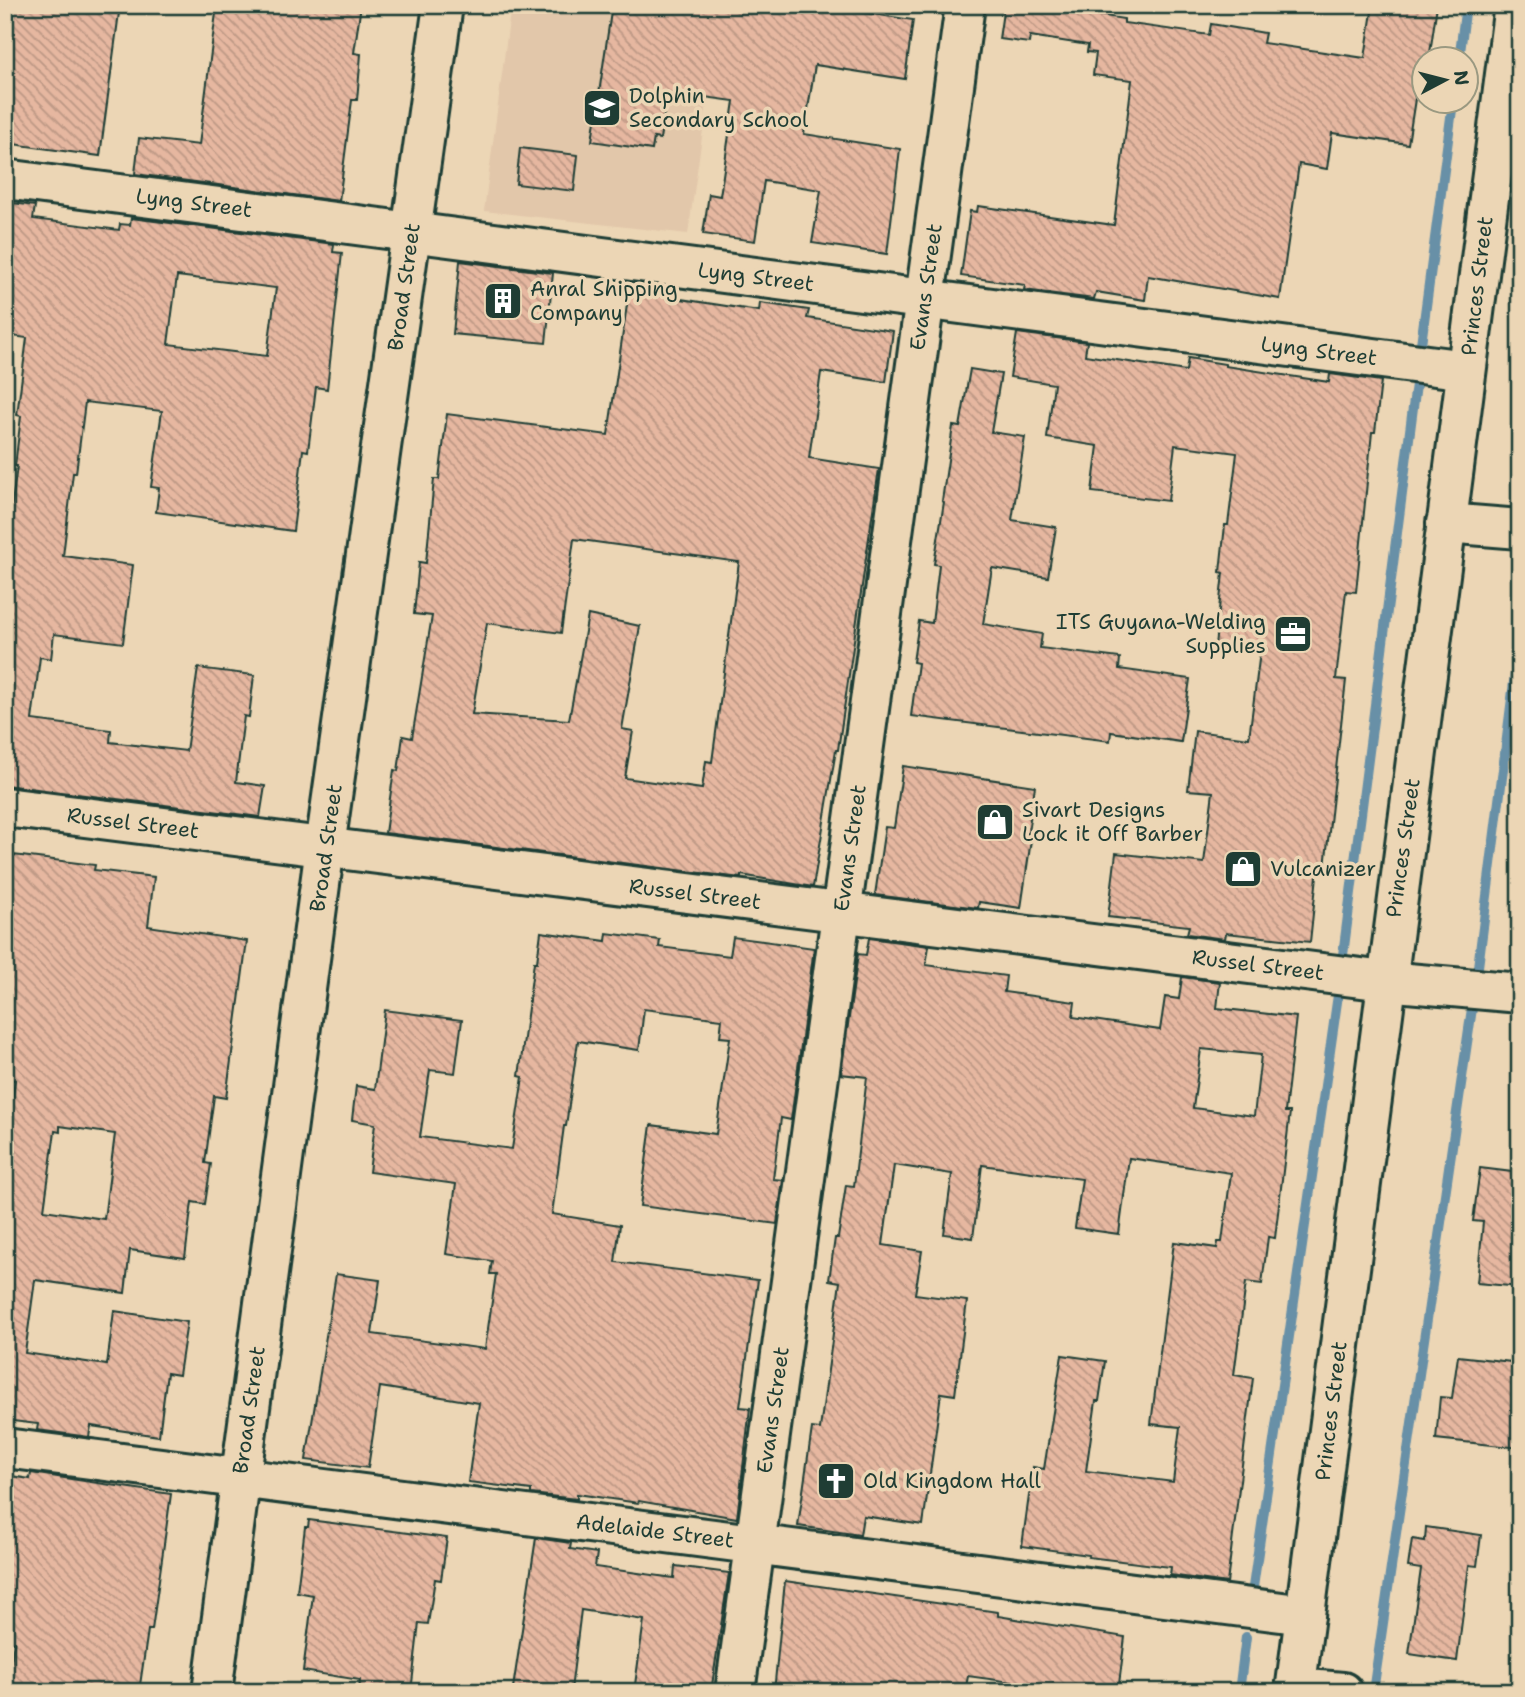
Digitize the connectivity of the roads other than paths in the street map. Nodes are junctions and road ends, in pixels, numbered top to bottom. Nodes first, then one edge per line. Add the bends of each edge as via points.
1 (443, 5) edge
2 (965, 5) edge
3 (1514, 5) edge
4 (5, 178) edge
5 (411, 232) junction
6 (924, 299) junction
7 (1466, 370) junction
8 (1446, 523) junction
9 (1520, 529) edge
10 (5, 807) edge
11 (325, 847) junction
12 (841, 913) junction
13 (1385, 981) junction
14 (1520, 993) edge
15 (5, 1448) edge
16 (240, 1478) junction
17 (755, 1544) junction
18 (1305, 1615) junction
19 (1295, 1690) edge
20 (212, 1692) edge
21 (735, 1692) edge
22 (1343, 1692) edge

1 - 5 street, Broad Street
2 - 6 street, Evans Street
3 - 7 street, Princes Street
4 - 5 street, Lyng Street
5 - 6 street, Lyng Street
5 - 11 street, Broad Street
6 - 7 street, Lyng Street
6 - 12 street, Evans Street
7 - 8 street, Princes Street
8 - 9 street
8 - 13 street, Princes Street
10 - 11 street, Russel Street
11 - 12 street, Russel Street
11 - 16 street, Broad Street
12 - 13 street, Russel Street
12 - 17 street, Evans Street
13 - 14 street, Russel Street
13 - 18 street, Princes Street
15 - 16 street, Adelaide Street
16 - 17 street, Adelaide Street
16 - 20 street, Broad Street
17 - 18 street, Adelaide Street
17 - 21 street, Evans Street
18 - 19 street, Princes Street
19 - 22 street

